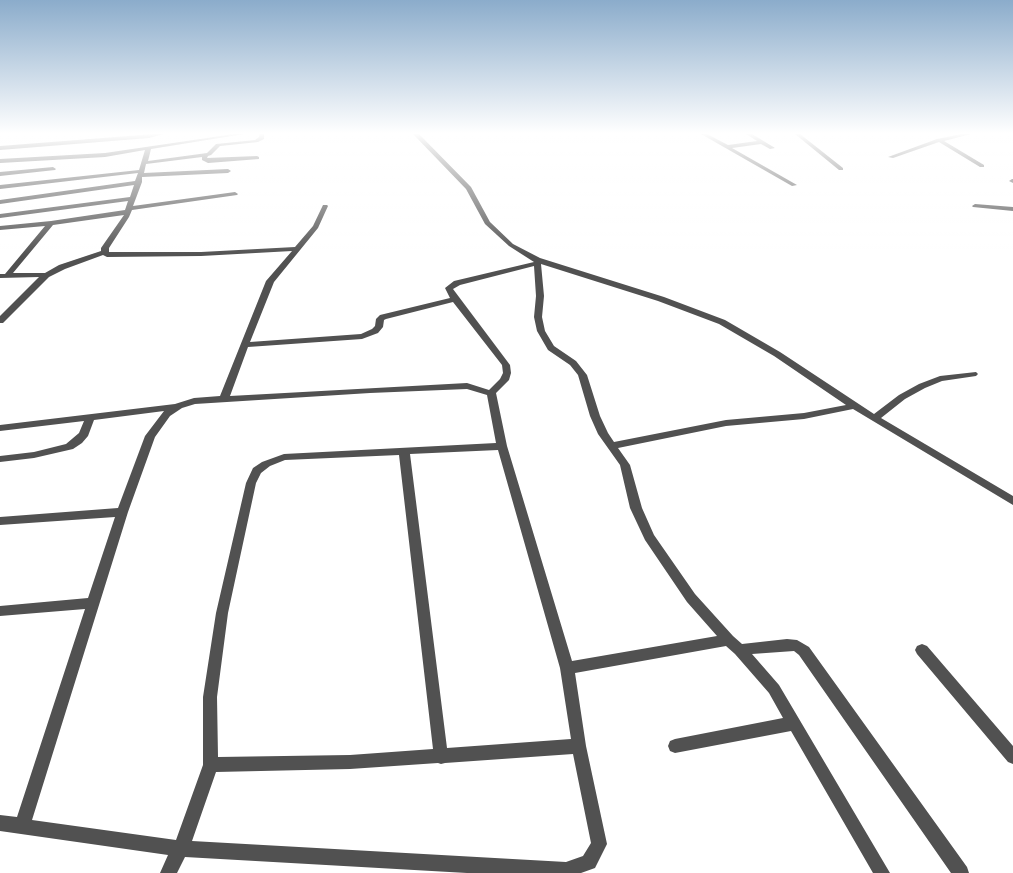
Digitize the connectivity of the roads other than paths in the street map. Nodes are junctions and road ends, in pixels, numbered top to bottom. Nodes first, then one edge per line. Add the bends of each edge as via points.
1 (162, 175) edge
2 (456, 175) edge
3 (776, 175) edge
4 (140, 176) junction
5 (794, 185) dead end
6 (0, 187) edge
7 (235, 194) dead end
8 (133, 198) junction
9 (0, 202) edge
10 (325, 206) dead end
11 (974, 206) dead end
12 (1013, 209) edge
13 (129, 210) junction
14 (0, 216) edge
15 (52, 224) junction
16 (0, 228) edge
17 (295, 249) junction
18 (105, 252) junction
19 (537, 262) junction
20 (46, 275) junction
21 (4, 276) edge
22 (455, 299) junction
23 (0, 321) edge
24 (244, 345) junction
25 (974, 374) dead end
26 (491, 393) junction
27 (224, 399) junction
28 (179, 406) junction
29 (854, 406) junction
30 (91, 416) junction
31 (874, 418) junction
32 (0, 428) edge
33 (502, 446) junction
34 (611, 446) junction
35 (404, 451) junction
36 (0, 459) edge
37 (1013, 501) edge
38 (122, 512) junction
39 (0, 521) edge
40 (93, 603) junction
41 (0, 611) edge
42 (728, 640) junction
43 (740, 650) junction
44 (922, 650) dead end
45 (567, 668) junction
46 (795, 723) junction
47 (579, 746) junction
48 (675, 746) dead end
49 (441, 757) junction
50 (1013, 757) edge
51 (211, 765) junction
52 (0, 823) edge
53 (22, 827) junction
54 (180, 849) junction
55 (483, 869) edge
56 (168, 873) edge
57 (882, 873) edge
58 (961, 873) edge

1 - 4 street
2 - 19 street via 469,188 487,223 511,245
3 - 5 street
4 - 6 street
4 - 8 street
4 - 9 street
7 - 13 street
8 - 13 street
8 - 14 street
10 - 17 street via 316,226
11 - 12 street
13 - 15 street
13 - 18 street
15 - 16 street
15 - 21 street
17 - 18 street via 112,256
17 - 24 street via 270,281
18 - 20 street
19 - 22 street via 452,285 450,292
19 - 29 street via 660,299 710,317 778,354
19 - 34 street via 540,296 538,317 541,331 551,348 578,368 595,416
20 - 21 street
20 - 23 street
22 - 24 street via 383,316 375,331 362,336
22 - 26 street via 506,365 507,373 504,380
24 - 27 street
25 - 31 street via 940,379 922,386
26 - 27 street via 467,386
26 - 33 street
27 - 28 street via 194,401
28 - 30 street
28 - 38 street via 167,414 150,436
29 - 31 street
29 - 34 street via 804,416 726,423
30 - 32 street
30 - 36 street via 84,434 69,447
31 - 37 street
33 - 35 street
33 - 45 street
34 - 42 street via 627,470 636,508 649,537 691,598
35 - 49 street
35 - 51 street via 284,457 266,464 257,471 251,483 222,613 210,697
38 - 39 street
38 - 40 street
40 - 41 street
40 - 53 street
42 - 43 street
42 - 45 street
43 - 46 street via 774,689
43 - 58 street via 787,645 797,646 804,651
44 - 50 street
45 - 47 street
46 - 48 street
46 - 57 street
47 - 49 street
47 - 55 street via 599,844 589,862 566,870
49 - 51 street
51 - 54 street
52 - 53 street
53 - 54 street
54 - 55 street
54 - 56 street

